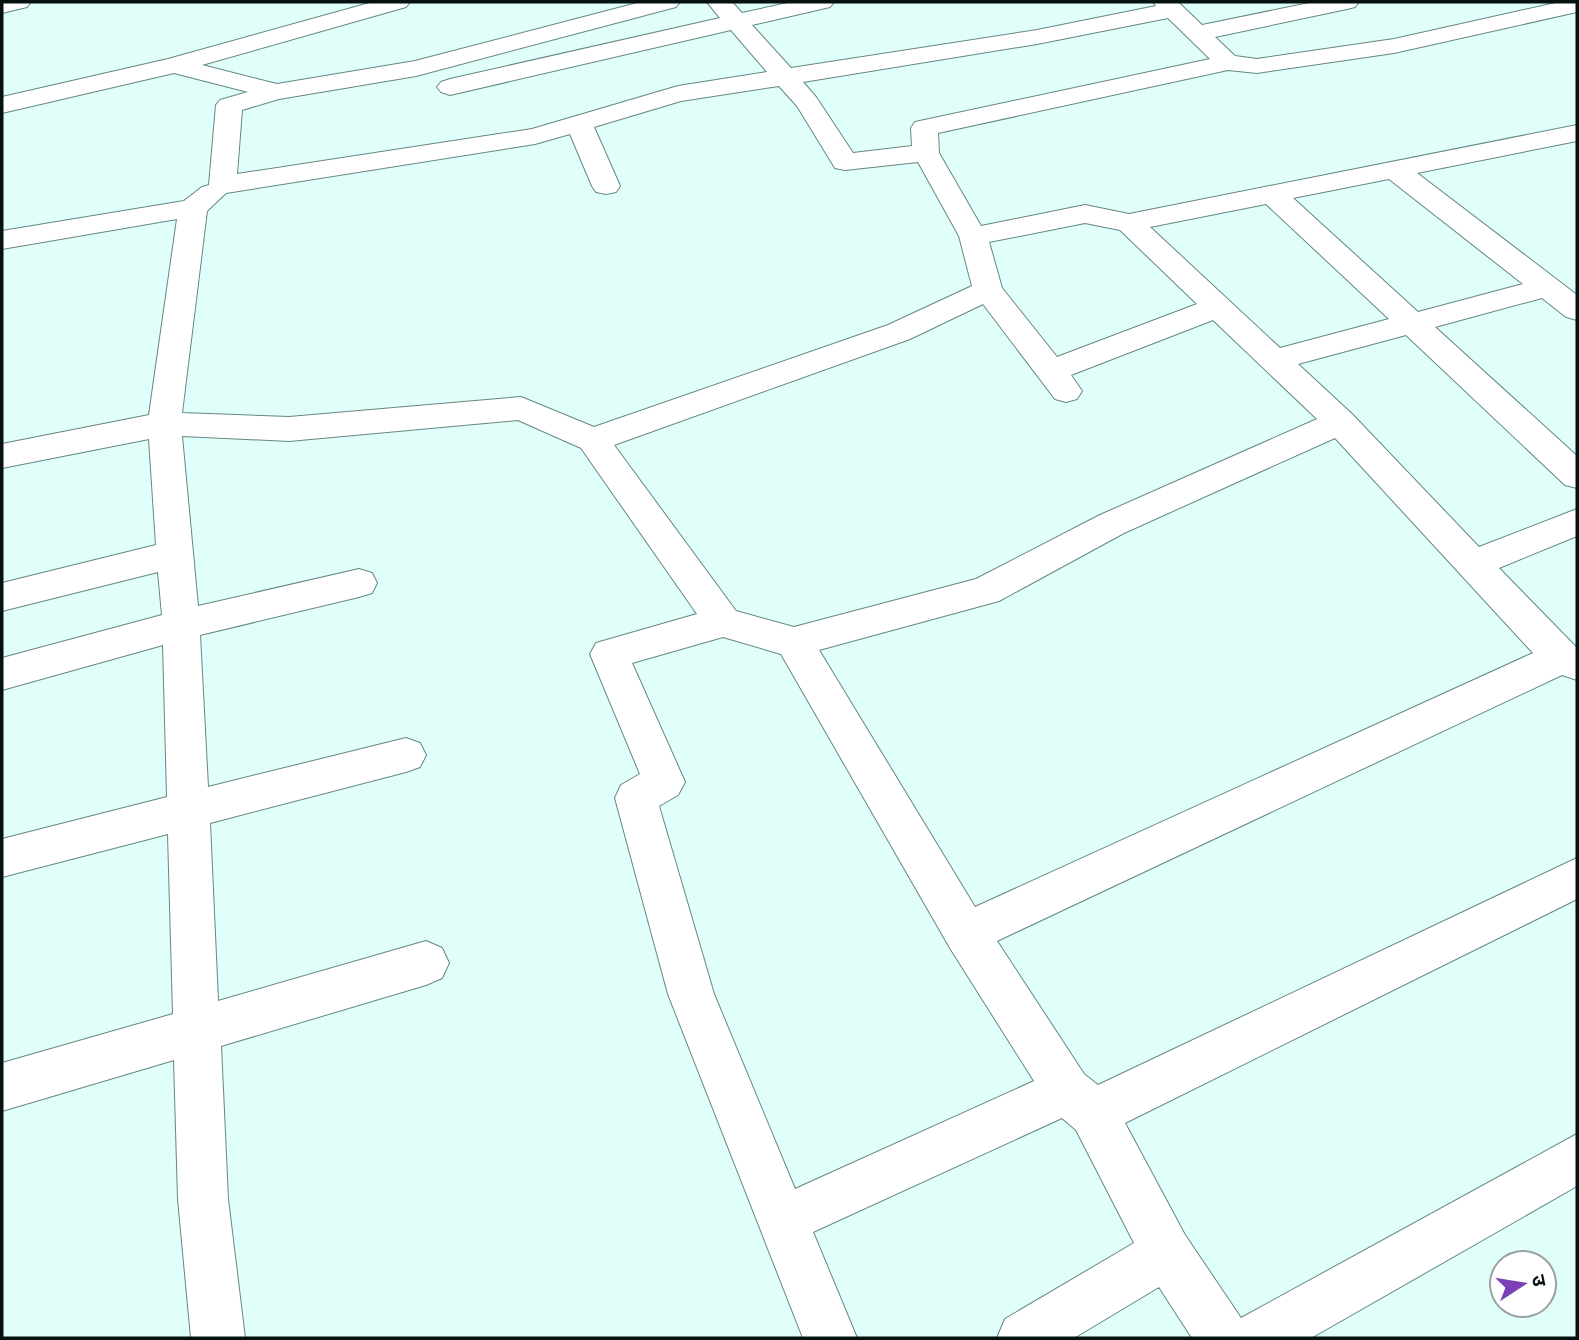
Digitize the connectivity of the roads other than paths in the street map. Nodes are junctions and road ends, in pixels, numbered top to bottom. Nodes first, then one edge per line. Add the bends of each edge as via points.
1 (19, 2) edge
2 (398, 2) edge
3 (667, 2) edge
4 (719, 2) edge
5 (822, 2) edge
6 (1347, 2) edge
7 (1577, 5) edge
8 (2, 6) edge
9 (1169, 6) edge
10 (737, 23) junction
11 (1197, 33) junction
12 (441, 61) junction
13 (1228, 63) junction
14 (174, 65) junction
15 (784, 75) junction
16 (277, 92) junction
17 (2, 105) edge
18 (458, 117) junction
19 (579, 123) junction
20 (1577, 133) edge
21 (926, 153) junction
22 (1396, 171) junction
23 (606, 186) dead end
24 (1273, 195) junction
25 (208, 197) junction
26 (1129, 223) junction
27 (973, 236) junction
28 (2, 240) edge
29 (988, 290) junction
30 (1565, 297) edge
31 (1217, 307) junction
32 (1413, 323) junction
33 (1275, 360) junction
34 (1340, 422) junction
35 (164, 424) junction
36 (593, 440) junction
37 (2, 456) edge
38 (1577, 476) edge
39 (1577, 522) edge
40 (175, 554) junction
41 (1472, 564) junction
42 (359, 583) dead end
43 (2, 597) edge
44 (723, 622) junction
45 (181, 625) junction
46 (794, 642) junction
47 (1569, 661) edge
48 (2, 674) edge
49 (406, 755) dead end
50 (188, 812) junction
51 (2, 858) edge
52 (1577, 878) edge
53 (966, 933) junction
54 (426, 963) dead end
55 (197, 1031) junction
56 (2, 1087) edge
57 (1080, 1102) junction
58 (1577, 1159) edge
59 (783, 1220) junction
60 (1167, 1253) junction
61 (218, 1338) edge
62 (830, 1338) edge
63 (1024, 1338) edge
64 (1223, 1338) edge
65 (1259, 1338) edge

1 - 8 street
2 - 14 street
3 - 12 street
4 - 10 street
5 - 10 street
6 - 11 street
7 - 13 street via 1394,46 1257,66
9 - 11 street
9 - 15 street via 1037,37
10 - 15 street
10 - 18 street
11 - 13 street
12 - 16 street
12 - 18 street
13 - 21 street via 924,128
14 - 16 street
14 - 17 street
15 - 19 street via 678,94
15 - 21 street via 845,162
16 - 25 street via 229,105
18 - 19 street via 535,136
18 - 25 street
19 - 23 street
20 - 22 street
21 - 27 street
22 - 24 street
22 - 30 street
24 - 26 street
24 - 32 street
25 - 28 street
25 - 35 street
26 - 27 street via 1085,214
26 - 31 street
27 - 29 street
29 - 31 street via 1058,382
29 - 36 street via 899,332
30 - 32 street
31 - 33 street
32 - 33 street
32 - 38 street
33 - 34 street
34 - 41 street
34 - 46 street via 1112,524 986,591
35 - 36 street via 289,429 521,408
35 - 37 street
35 - 40 street
36 - 44 street
39 - 41 street
40 - 43 street
40 - 45 street
41 - 47 street
42 - 45 street
44 - 46 street
44 - 59 street via 609,654 664,782 636,798 691,995
45 - 48 street
45 - 50 street
46 - 53 street
47 - 53 street
49 - 50 street
50 - 51 street
50 - 55 street
52 - 57 street
53 - 57 street
54 - 55 street
55 - 56 street
55 - 61 street via 203,1199
57 - 59 street
57 - 60 street
58 - 65 street
59 - 62 street
60 - 63 street
60 - 64 street

